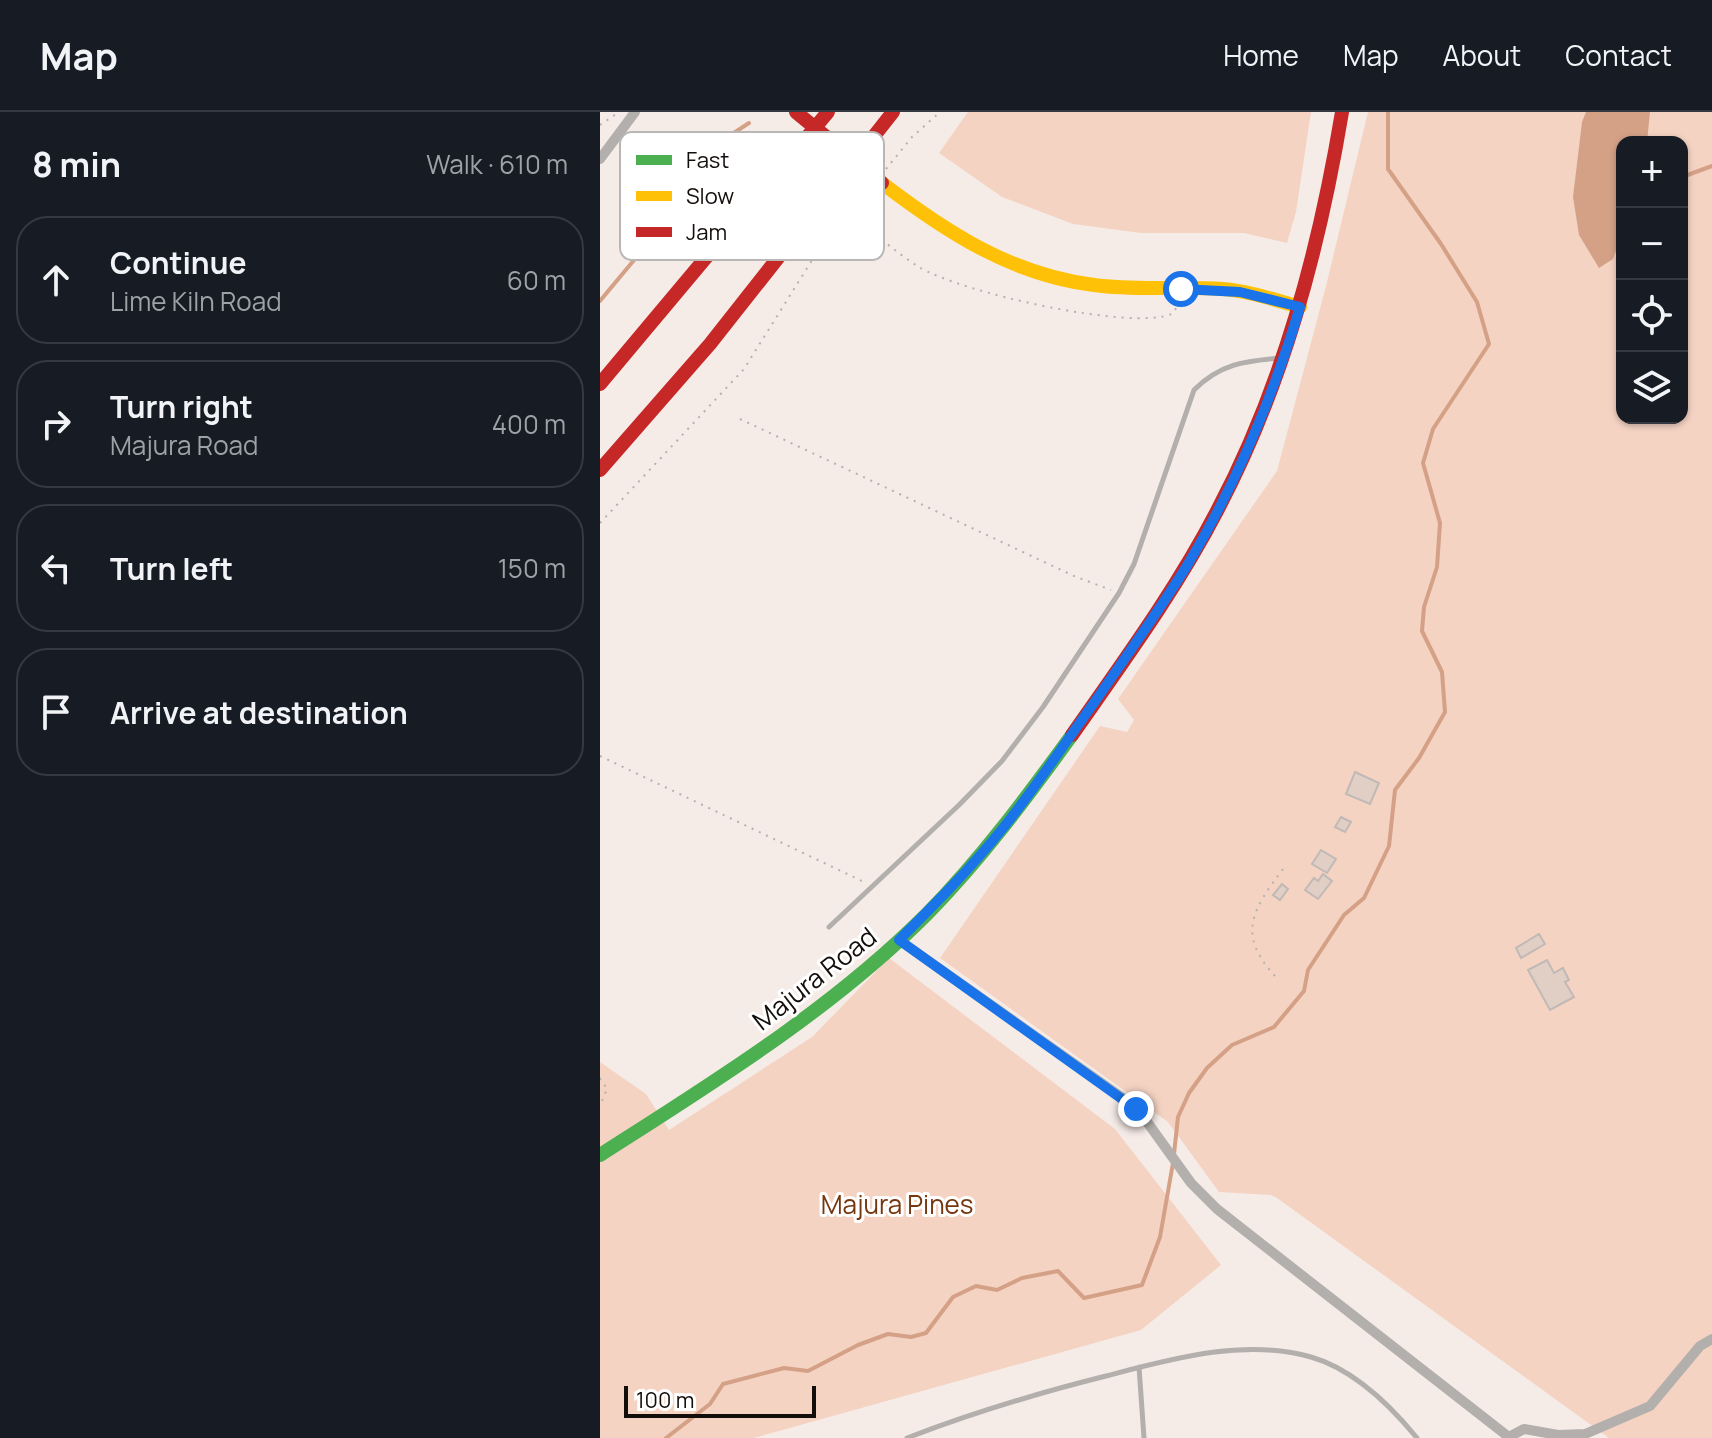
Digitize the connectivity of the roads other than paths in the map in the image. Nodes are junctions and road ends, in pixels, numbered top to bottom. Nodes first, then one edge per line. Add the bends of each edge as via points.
1 (635, 112) edge
2 (796, 112) edge
3 (828, 112) edge
4 (893, 112) edge
5 (1342, 112) edge
6 (620, 132) edge
7 (620, 132) edge
8 (811, 132) edge
9 (821, 132) edge
10 (877, 132) edge
11 (600, 159) edge
12 (884, 181) edge
13 (704, 260) edge
14 (776, 260) edge
15 (1300, 307) junction
16 (1284, 358) junction
17 (600, 384) edge
18 (600, 470) edge
19 (829, 927) dead end
20 (899, 940) junction
21 (600, 1155) edge
22 (1712, 1339) edge
23 (1139, 1367) junction
24 (1510, 1437) edge
25 (907, 1438) edge
26 (1144, 1438) edge
27 (1417, 1438) edge

1 - 7 street
2 - 9 main road, bridge
3 - 8 main road
4 - 10 main road
5 - 15 main road, Majura Road
6 - 11 street
12 - 15 main road, bridge via 951,234 1021,269 1089,285 1240,292
13 - 17 main road
14 - 18 main road
15 - 16 main road, Majura Road
16 - 19 lane via 1242,362 1210,374 1194,390 1134,564 1043,707 1002,761
16 - 20 main road, Majura Road via 1234,479 1163,603 1027,797 946,894
20 - 21 main road, Majura Road via 795,1027
20 - 24 street via 1130,1103 1217,1209
22 - 24 street via 1700,1346 1650,1406 1585,1434 1524,1429
23 - 25 lane via 1042,1392
23 - 26 lane
23 - 27 lane via 1238,1350 1313,1358 1369,1389

